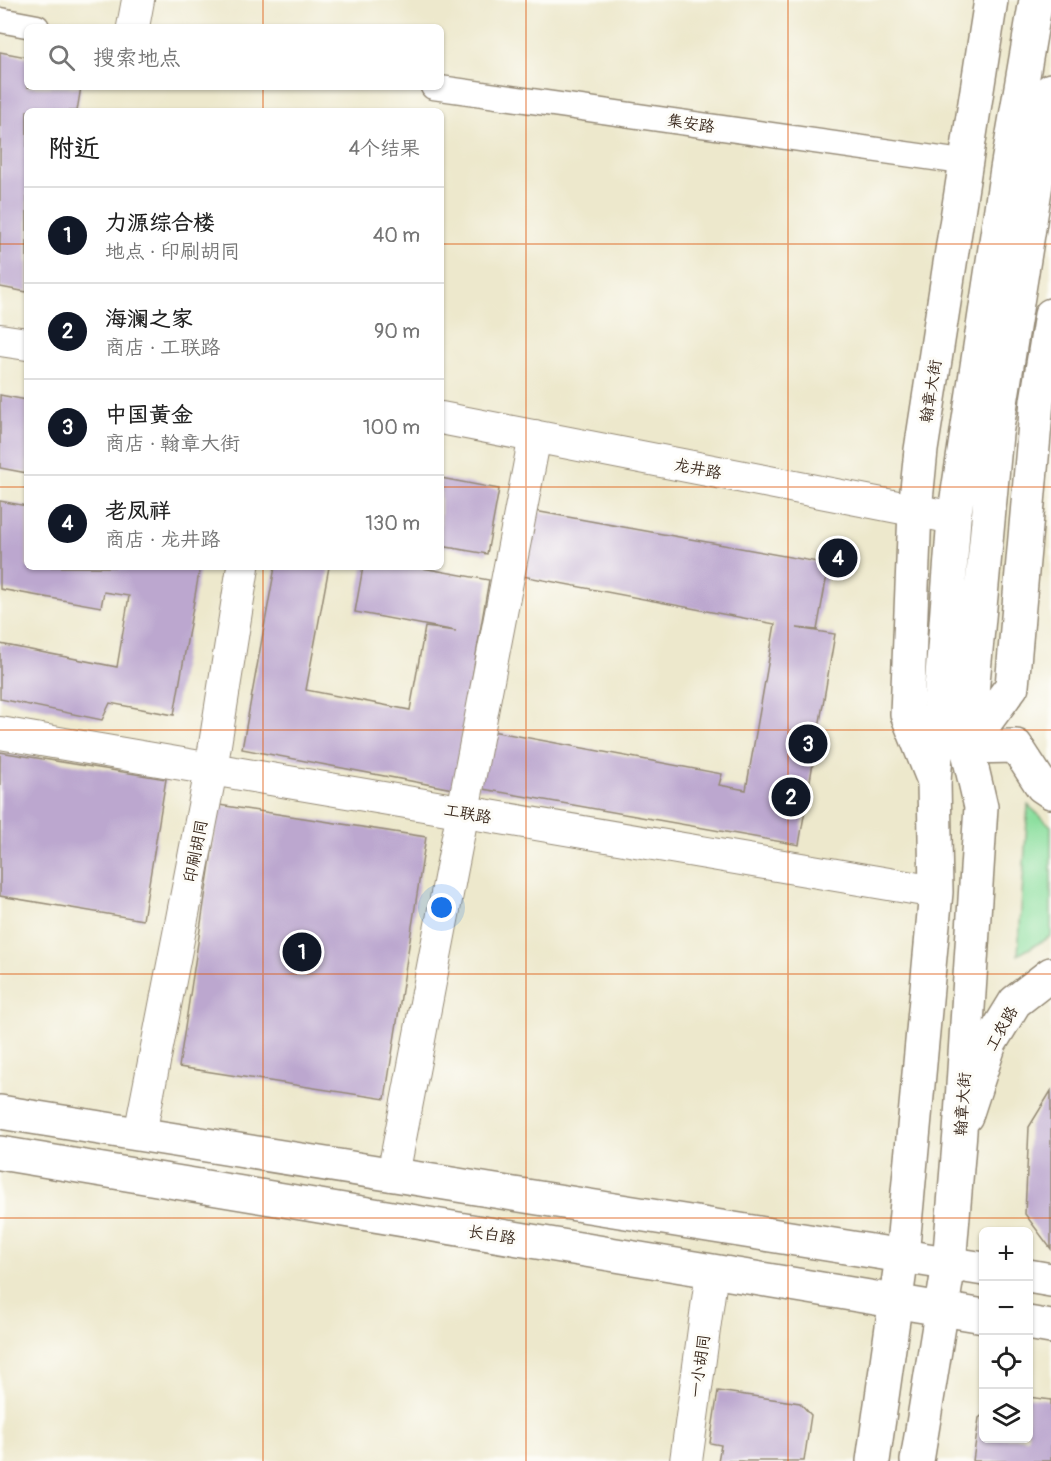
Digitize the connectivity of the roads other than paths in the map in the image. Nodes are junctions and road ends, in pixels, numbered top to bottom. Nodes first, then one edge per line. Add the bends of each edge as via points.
1 (138, 0) edge
2 (991, 0) edge
3 (1036, 0) edge
4 (0, 20) edge
5 (134, 24) edge
6 (24, 25) edge
7 (444, 89) edge
8 (1051, 90) edge
9 (948, 160) dead end
10 (1051, 315) edge
11 (0, 340) edge
12 (24, 344) edge
13 (444, 419) edge
14 (535, 436) junction
15 (915, 510) junction
16 (954, 518) junction
17 (243, 570) edge
18 (0, 733) edge
19 (967, 747) junction
20 (211, 770) junction
21 (934, 781) junction
22 (1051, 792) edge
23 (462, 813) junction
24 (936, 892) junction
25 (1051, 974) edge
26 (0, 1112) edge
27 (960, 1132) junction
28 (140, 1134) junction
29 (0, 1153) edge
30 (393, 1175) junction
31 (902, 1256) junction
32 (949, 1264) junction
33 (979, 1268) edge
34 (712, 1271) junction
35 (1033, 1277) edge
36 (1051, 1280) edge
37 (895, 1301) junction
38 (942, 1309) junction
39 (979, 1315) edge
40 (1033, 1324) edge
41 (1051, 1327) edge
42 (686, 1461) edge
43 (873, 1461) edge
44 (917, 1461) edge

1 - 5 street
2 - 15 main road, 翰章大街
3 - 16 main road, 翰章大街
4 - 6 street
7 - 9 street, 集安路
8 - 19 main road, 翰章大街 via 996,434
10 - 19 main road via 1037,401 1012,686
11 - 12 street
13 - 14 street, 龙井路
14 - 15 street, 龙井路
14 - 23 street
15 - 16 street, 龙井路
15 - 21 main road, 翰章大街 via 907,714
16 - 21 main road, 翰章大街
17 - 20 street, 印刷胡同
18 - 20 street, 工联路
19 - 22 main road via 1016,746 1042,786
19 - 27 main road, 翰章大街 via 981,807
20 - 23 street, 工联路
20 - 28 street, 印刷胡同
21 - 24 main road, 翰章大街
23 - 24 street, 工联路
23 - 30 street
24 - 31 main road, 翰章大街
25 - 27 main road, 工农路 via 1015,1002 990,1043
26 - 28 main road
27 - 32 main road, 翰章大街
28 - 30 main road
29 - 34 main road, 长白路
30 - 31 main road
31 - 32 main road
31 - 37 main road, 翰章大街
32 - 33 main road
32 - 38 main road, 翰章大街
34 - 37 main road, 长白路
34 - 42 street, 一小胡同
35 - 36 main road
37 - 38 main road, 长白路
37 - 43 main road, 翰章大街
38 - 39 main road, 长白路
38 - 44 main road, 翰章大街
40 - 41 main road

